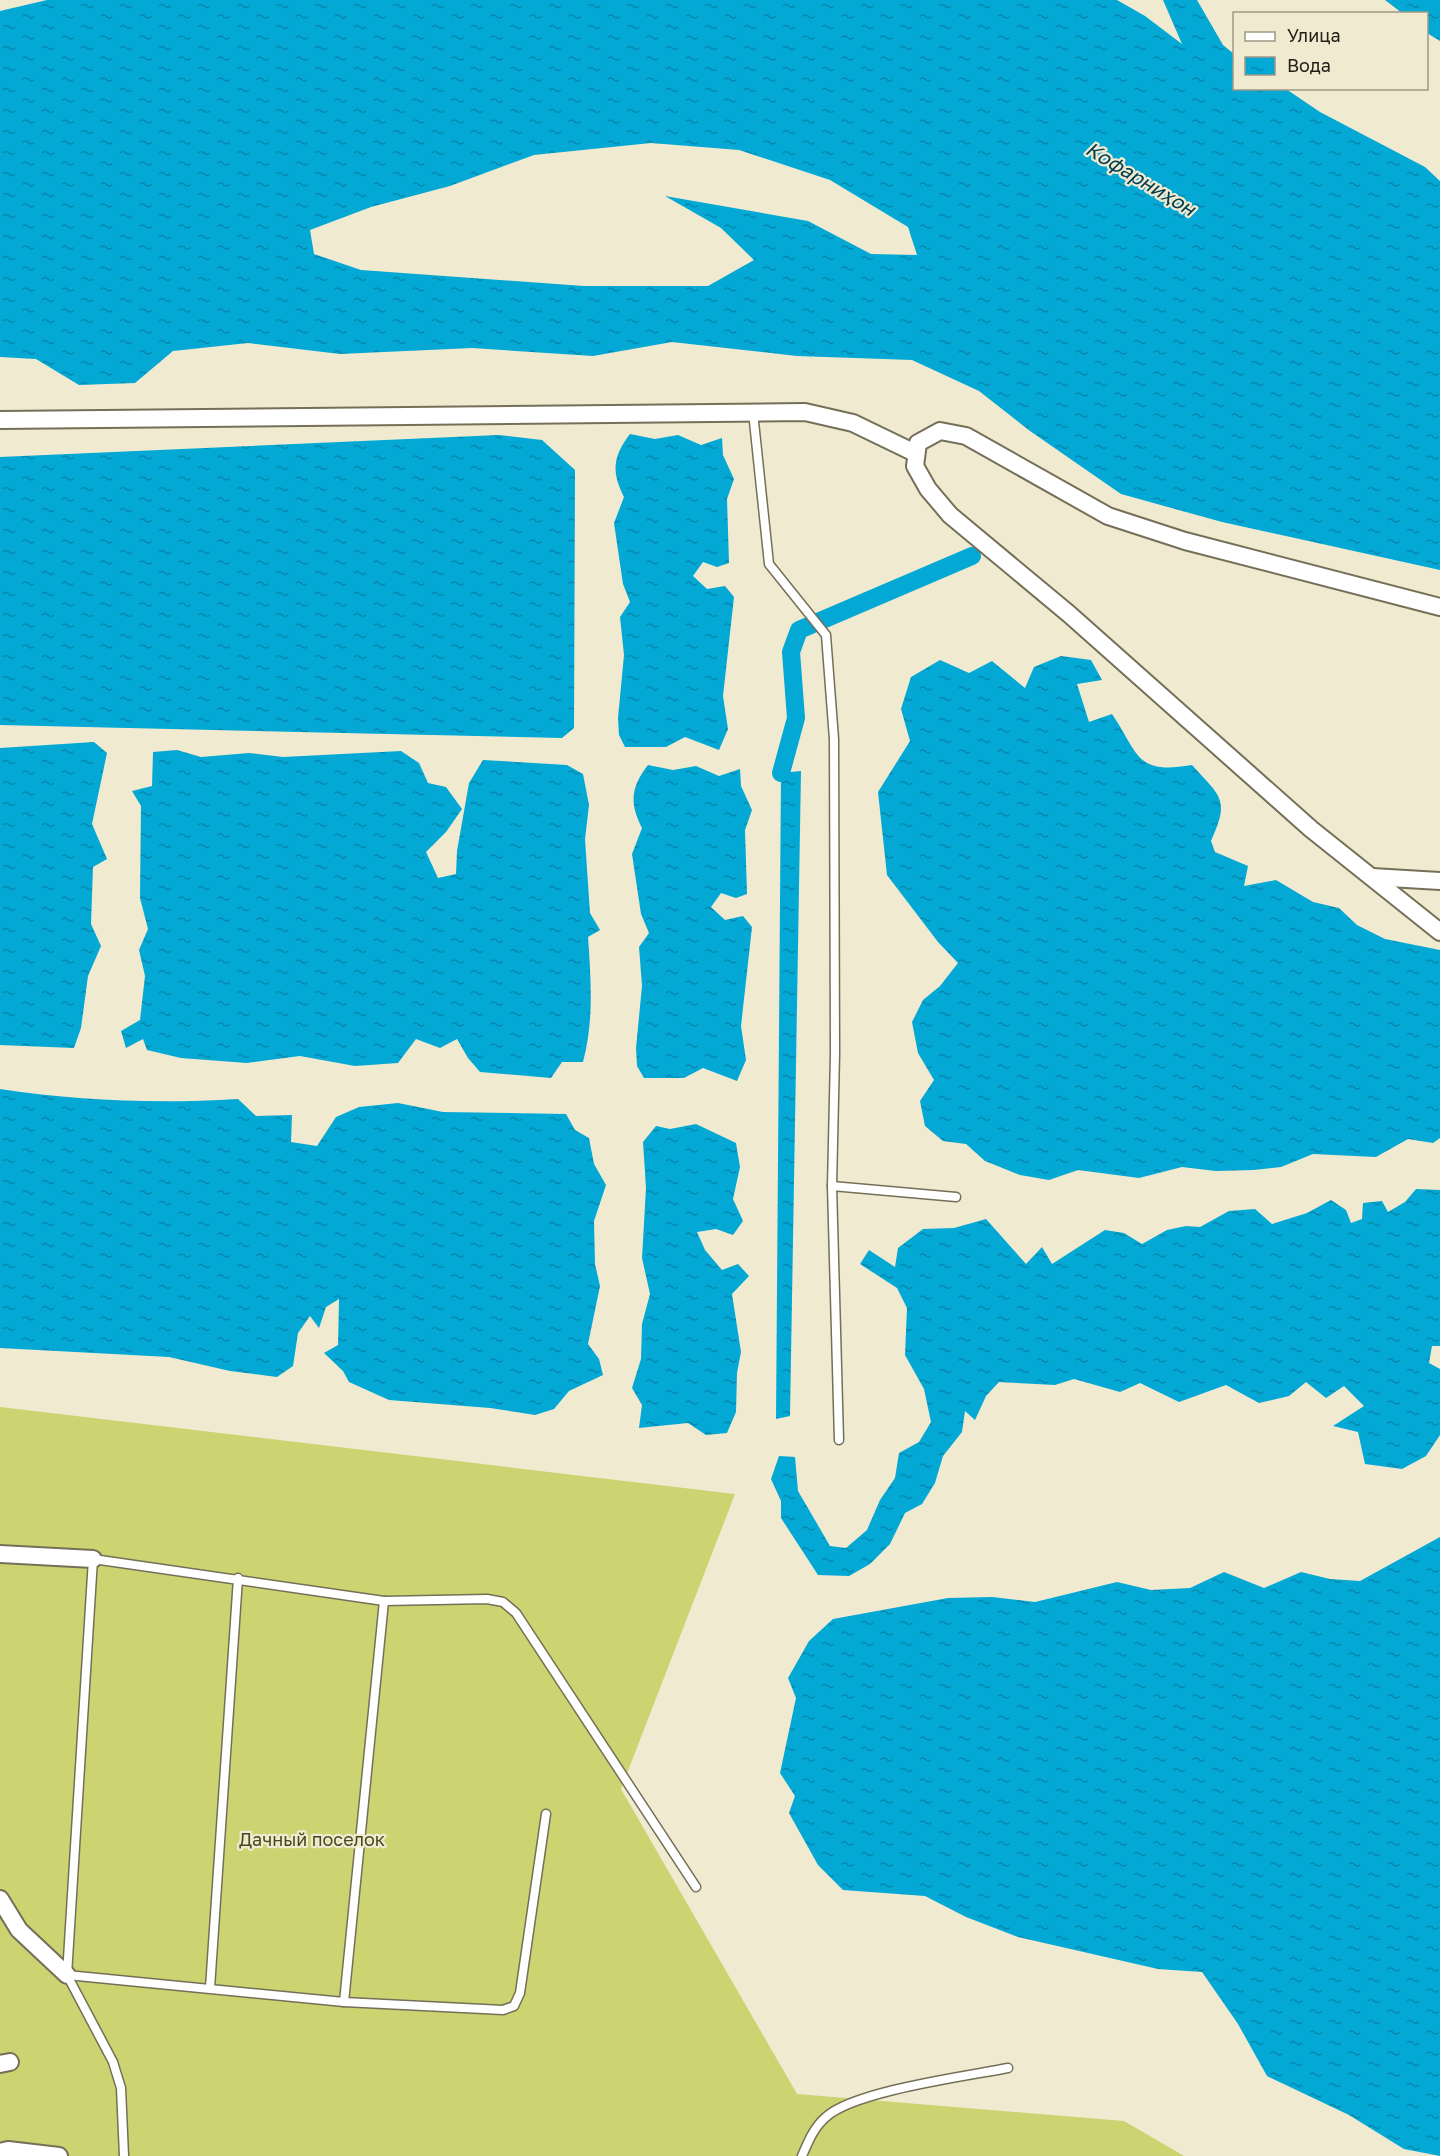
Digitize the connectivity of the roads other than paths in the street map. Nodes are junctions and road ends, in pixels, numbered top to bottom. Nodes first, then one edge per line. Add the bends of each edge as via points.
1 (753, 412) junction
2 (0, 420) edge
3 (915, 453) junction
4 (1440, 607) edge
5 (1372, 877) junction
6 (1440, 882) edge
7 (1440, 932) edge
8 (832, 1186) junction
9 (956, 1197) dead end
10 (839, 1440) dead end
11 (0, 1554) edge
12 (93, 1559) junction
13 (238, 1578) junction
14 (384, 1601) junction
15 (546, 1814) dead end
16 (696, 1887) dead end
17 (0, 1899) edge
18 (67, 1975) junction
19 (210, 1988) junction
20 (344, 2002) junction
21 (1008, 2067) dead end
22 (0, 2152) edge
23 (59, 2156) edge
24 (124, 2156) edge
25 (802, 2156) edge

1 - 2 street
1 - 3 street via 805,412 853,423
1 - 8 lane via 769,564 826,635 834,739
3 - 4 street via 918,442 940,431 966,436 1108,516 1185,541
3 - 5 street via 915,466 950,515 1069,614 1311,829
5 - 6 street
5 - 7 street
8 - 9 lane
8 - 10 lane
11 - 12 street
12 - 13 lane
12 - 18 lane
13 - 14 lane
13 - 19 lane
14 - 16 lane via 487,1599 504,1602 516,1612
14 - 20 lane
15 - 20 lane via 520,1993 514,2006 503,2010
17 - 18 street via 19,1930
18 - 19 lane
18 - 24 lane via 113,2062 121,2088
19 - 20 lane
21 - 25 lane via 848,2103 825,2118
22 - 23 street

